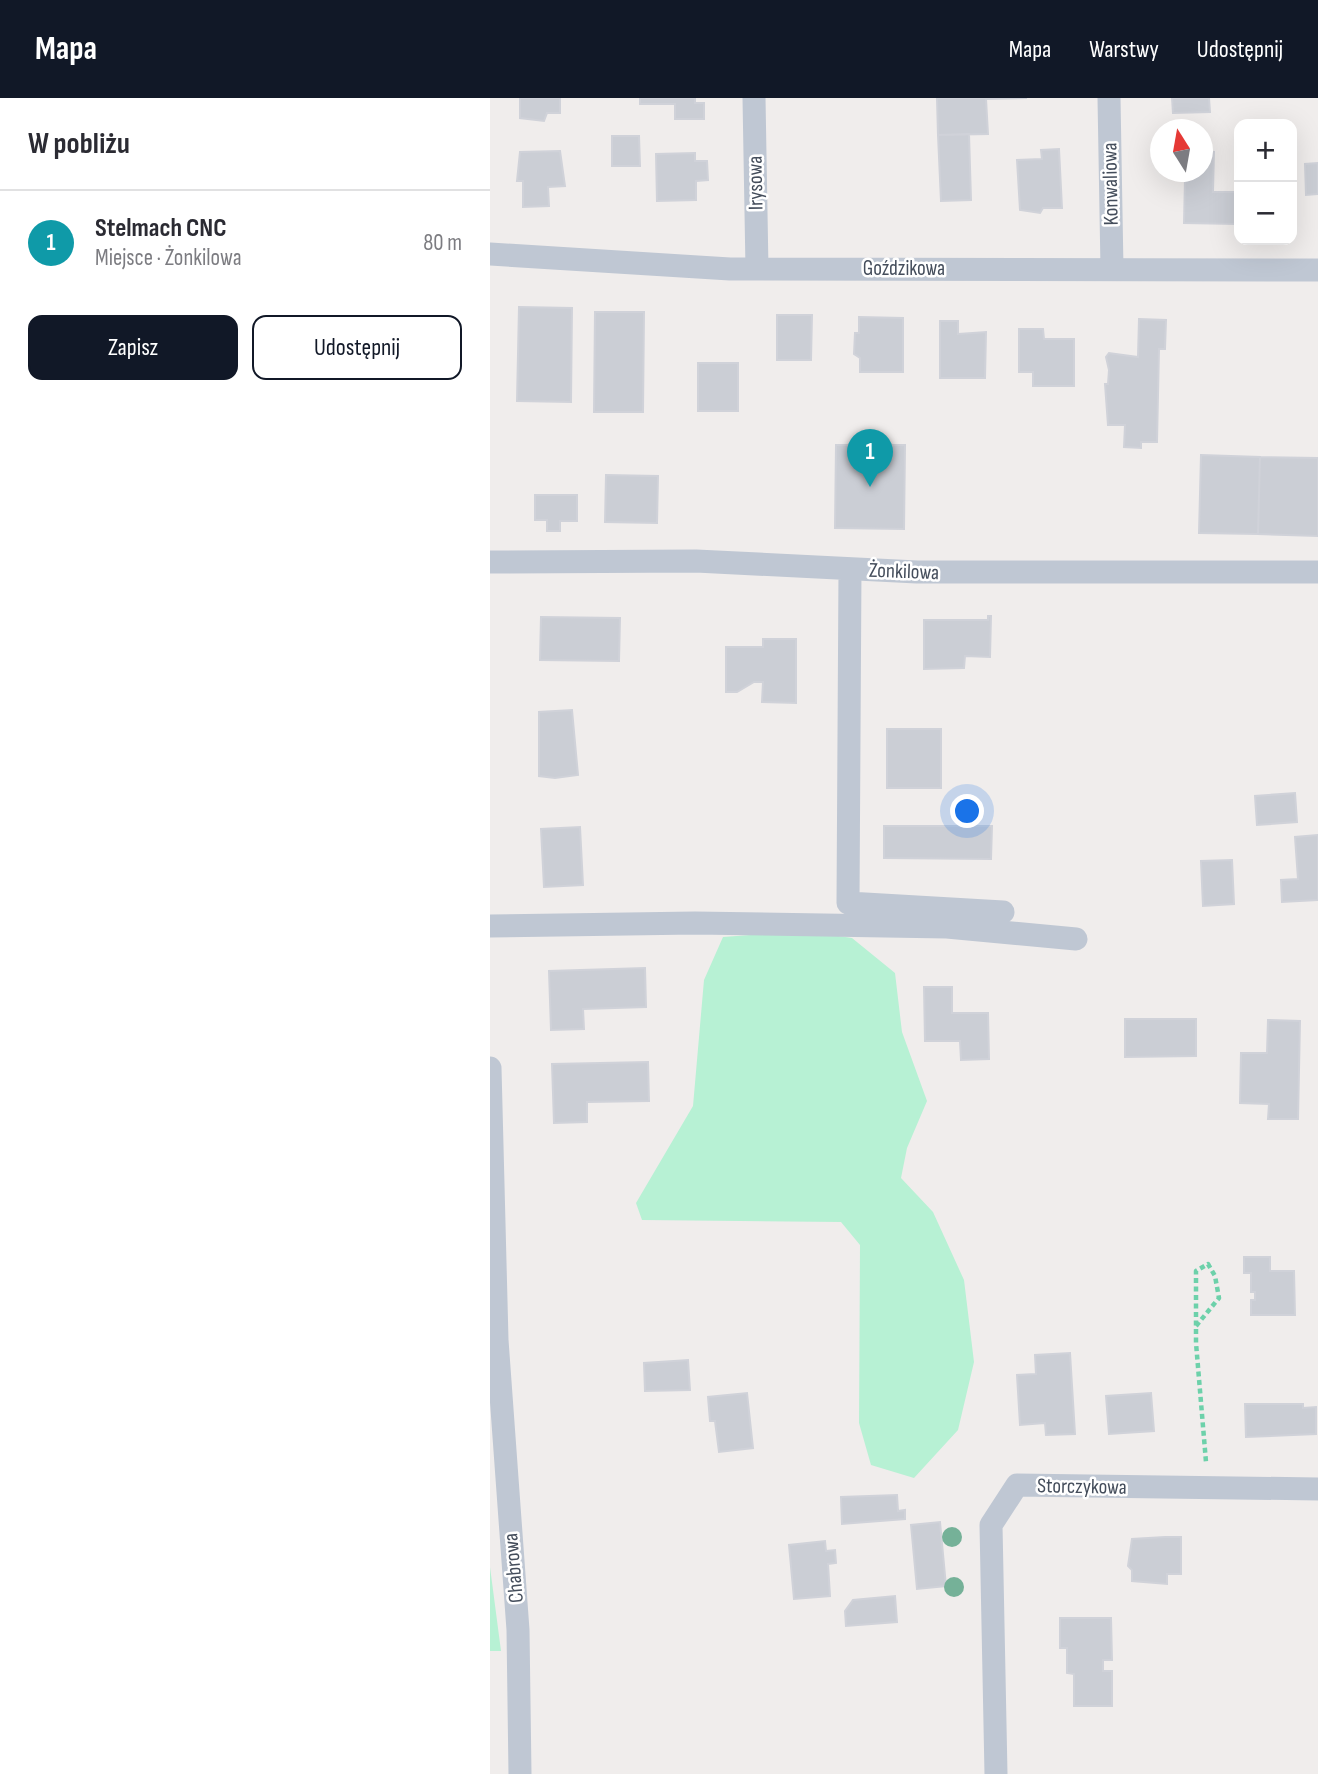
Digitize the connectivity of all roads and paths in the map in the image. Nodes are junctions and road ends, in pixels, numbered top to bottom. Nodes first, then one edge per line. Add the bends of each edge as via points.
1 (754, 98) edge
2 (1109, 98) edge
3 (490, 254) edge
4 (757, 269) junction
5 (1112, 269) junction
6 (1318, 270) edge
7 (490, 562) edge
8 (850, 569) junction
9 (1318, 572) edge
10 (1003, 912) dead end
11 (490, 926) edge
12 (1076, 939) dead end
13 (490, 1068) edge
14 (1196, 1326) junction
15 (494, 1340) edge
16 (1208, 1488) junction
17 (1318, 1489) edge
18 (520, 1774) edge
19 (996, 1774) edge

1 - 4 street, Irysowa
2 - 5 street, Konwaliowa
3 - 4 street, Goździkowa
4 - 5 street, Goździkowa
5 - 6 street, Goździkowa
7 - 8 street, Żonkilowa via 696,562
8 - 9 street, Żonkilowa
8 - 10 street via 848,903
11 - 12 street via 947,927
13 - 15 street, Chabrowa
14 - 14 path via 1196,1271 1208,1264 1219,1298
14 - 16 path
15 - 18 street, Chabrowa via 518,1630
16 - 17 street, Storczykowa
16 - 19 street, Storczykowa via 1017,1485 991,1525

